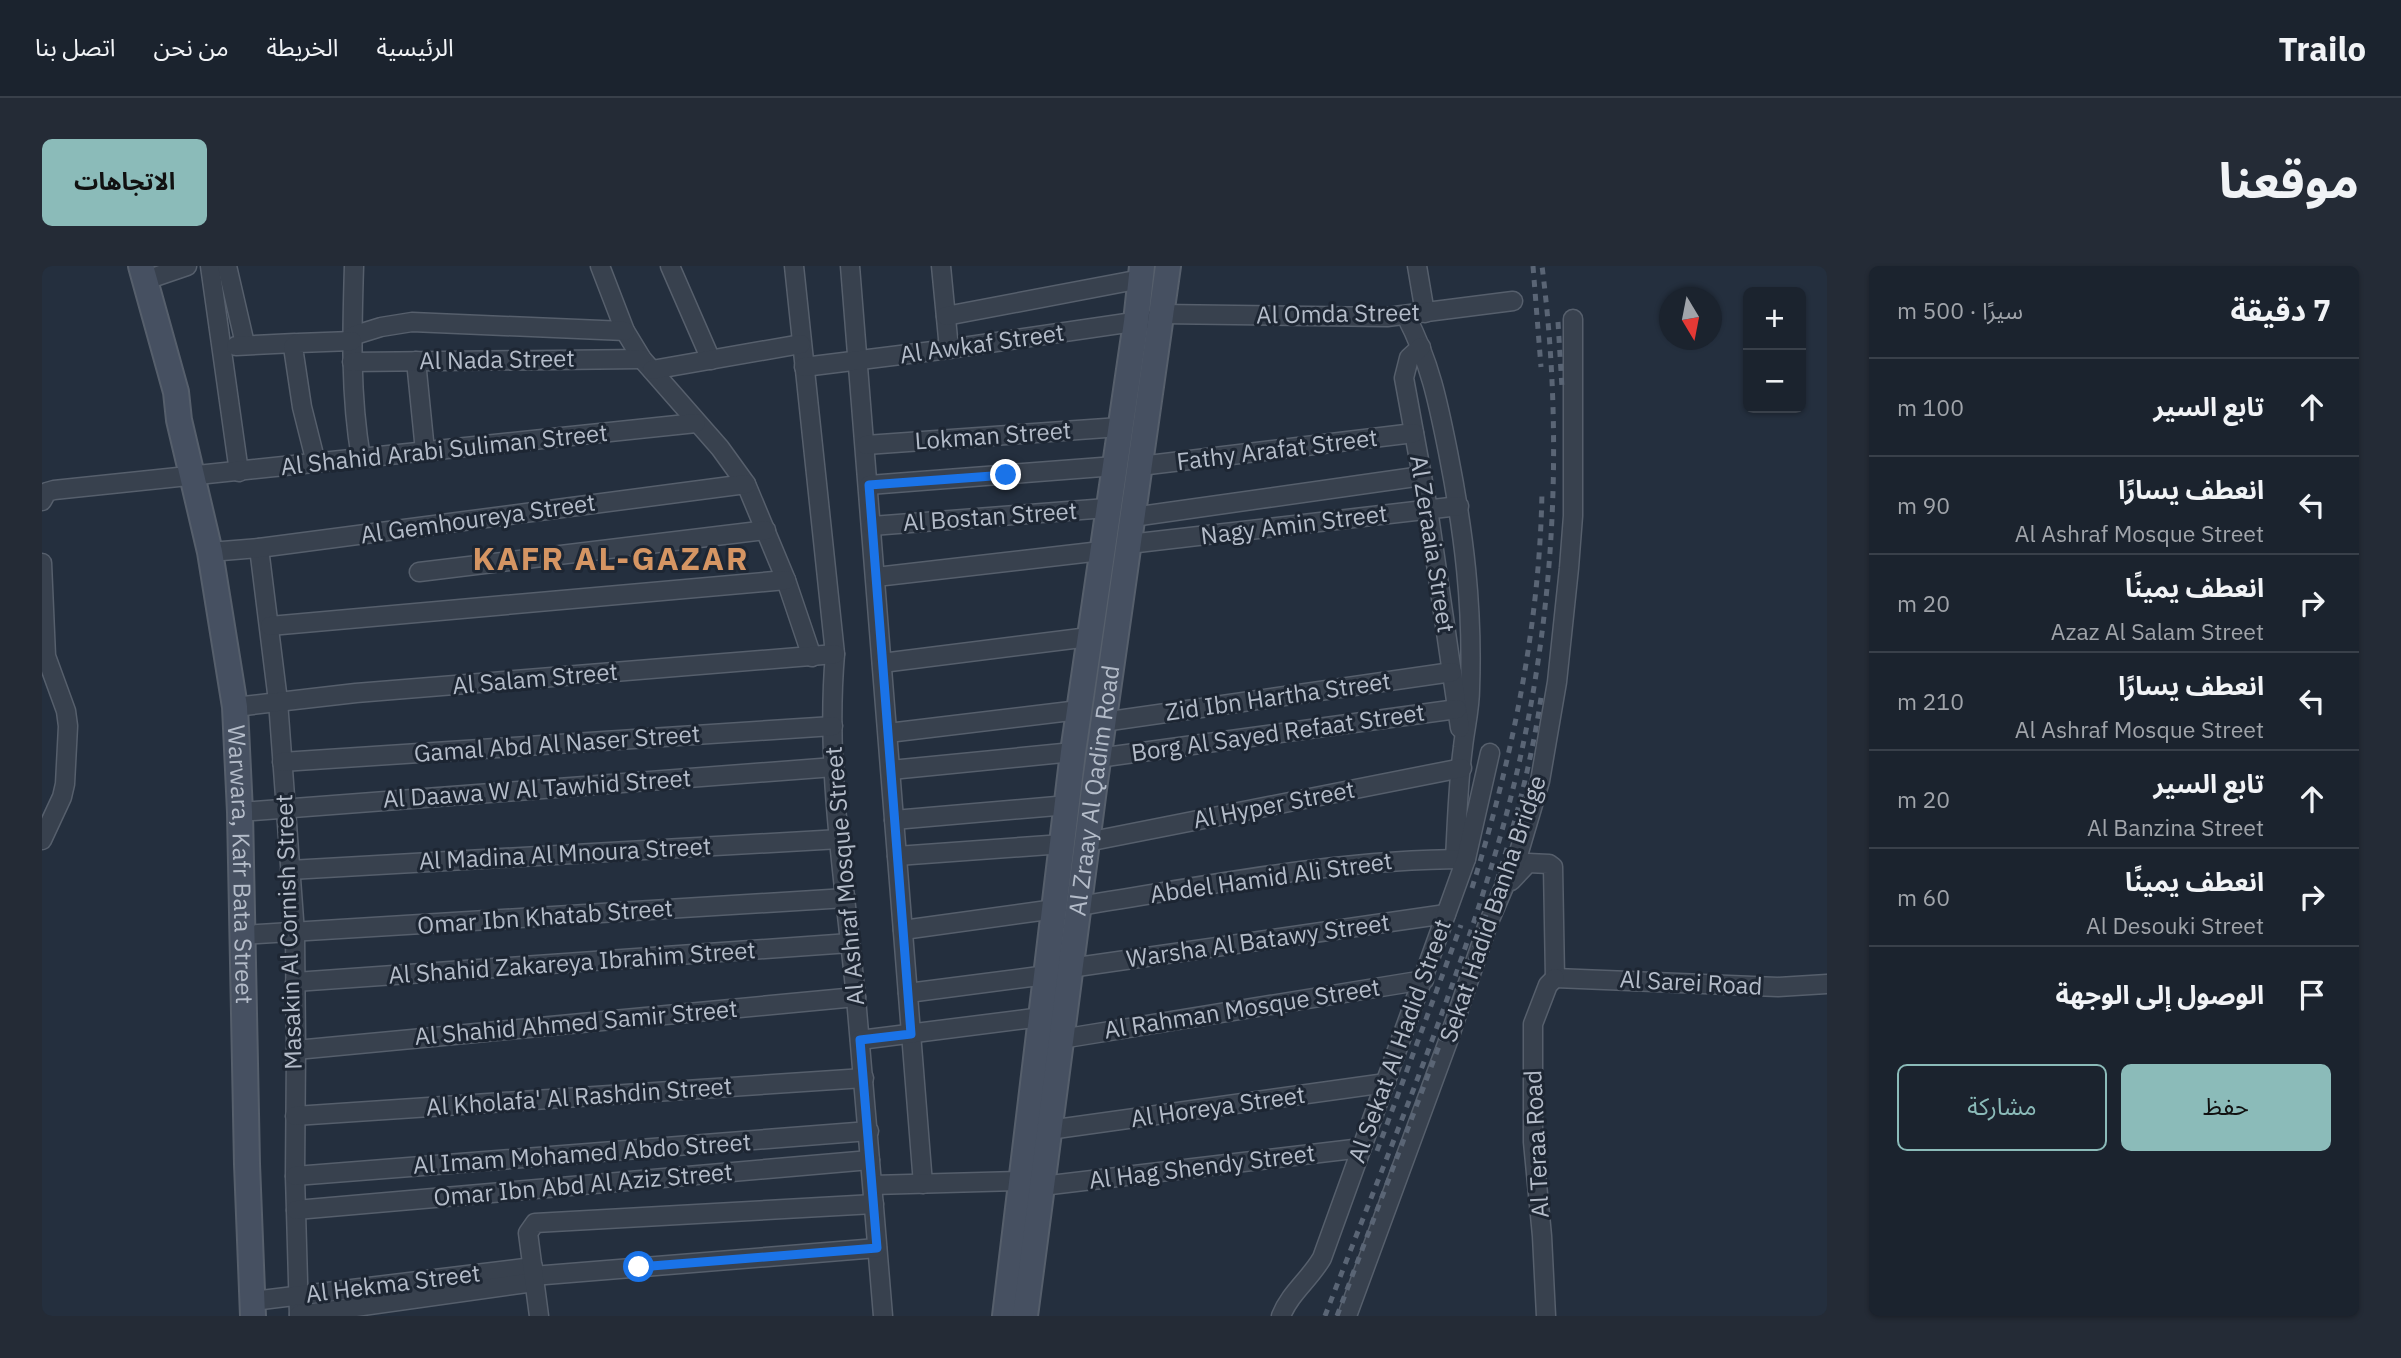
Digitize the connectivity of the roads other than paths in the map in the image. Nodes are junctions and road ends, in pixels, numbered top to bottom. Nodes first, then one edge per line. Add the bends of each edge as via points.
1 (124, 266) edge
2 (187, 266) edge
3 (210, 266) edge
4 (227, 266) edge
5 (354, 266) edge
6 (600, 266) edge
7 (670, 266) edge
8 (794, 266) edge
9 (850, 266) edge
10 (941, 266) edge
11 (1168, 266) edge
12 (1418, 266) edge
13 (1141, 272) edge
14 (143, 273) edge
15 (1513, 301) dead end
16 (1425, 313) junction
17 (946, 316) junction
18 (1161, 316) junction
19 (1406, 316) junction
20 (1573, 319) dead end
21 (1136, 322) junction
22 (625, 331) junction
23 (352, 338) junction
24 (245, 344) junction
25 (295, 344) junction
26 (801, 344) junction
27 (1421, 347) junction
28 (222, 348) junction
29 (949, 349) junction
30 (711, 360) junction
31 (858, 360) junction
32 (416, 361) junction
33 (352, 362) junction
34 (647, 365) junction
35 (804, 367) junction
36 (179, 420) junction
37 (696, 423) junction
38 (1120, 427) junction
39 (1414, 433) junction
40 (866, 445) junction
41 (425, 452) junction
42 (361, 458) junction
43 (316, 463) junction
44 (1140, 466) junction
45 (1115, 467) junction
46 (239, 471) junction
47 (191, 476) junction
48 (1422, 476) junction
49 (746, 484) junction
50 (869, 485) junction
51 (42, 501) edge
52 (1459, 506) junction
53 (1107, 508) junction
54 (1428, 509) junction
55 (1133, 517) junction
56 (872, 526) junction
57 (765, 530) junction
58 (1129, 544) junction
59 (259, 548) junction
60 (1101, 551) junction
61 (210, 552) junction
62 (42, 563) edge
63 (419, 572) dead end
64 (876, 577) junction
65 (786, 580) junction
66 (270, 626) junction
67 (1089, 637) junction
68 (835, 654) junction
69 (812, 657) junction
70 (882, 663) junction
71 (1452, 672) junction
72 (278, 701) junction
73 (235, 707) junction
74 (1457, 709) junction
75 (1079, 710) junction
76 (1103, 722) junction
77 (833, 726) junction
78 (887, 733) junction
79 (1463, 747) junction
80 (1073, 752) junction
81 (1490, 753) dead end
82 (1098, 758) junction
83 (282, 762) junction
84 (834, 767) junction
85 (1462, 768) junction
86 (891, 770) junction
87 (1068, 805) junction
88 (285, 808) junction
89 (240, 812) junction
90 (894, 820) junction
91 (840, 839) junction
92 (42, 840) edge
93 (1075, 843) junction
94 (897, 856) junction
95 (1460, 859) junction
96 (290, 870) junction
97 (1504, 888) junction
98 (846, 898) junction
99 (1067, 907) junction
100 (1446, 914) junction
101 (903, 930) junction
102 (295, 933) junction
103 (243, 935) junction
104 (850, 943) junction
105 (1058, 972) junction
106 (1555, 978) junction
107 (1424, 980) junction
108 (295, 982) junction
109 (1827, 984) edge
110 (908, 993) junction
111 (856, 997) junction
112 (1042, 1017) junction
113 (911, 1034) junction
114 (1061, 1039) junction
115 (860, 1040) junction
116 (296, 1050) junction
117 (864, 1078) junction
118 (1386, 1083) junction
119 (295, 1116) junction
120 (1049, 1130) junction
121 (869, 1131) junction
122 (1362, 1148) junction
123 (870, 1160) junction
124 (295, 1176) junction
125 (923, 1184) junction
126 (1032, 1184) junction
127 (873, 1185) junction
128 (874, 1204) junction
129 (296, 1210) junction
130 (877, 1248) junction
131 (533, 1275) junction
132 (298, 1295) junction
133 (253, 1309) edge
134 (299, 1315) edge
135 (539, 1316) edge
136 (883, 1316) edge
137 (1004, 1316) edge
138 (1025, 1316) edge
139 (1280, 1316) edge
140 (1347, 1316) edge
141 (1546, 1316) edge

1 - 36 main road, Warwara, Kafr Bata Street via 161,389
2 - 14 street
3 - 28 street
4 - 24 street
5 - 23 street
6 - 22 street
7 - 30 street
8 - 26 street
9 - 31 street
10 - 17 street
11 - 18 main road, Al Zraay Al Qadim Road
12 - 16 street
13 - 17 street
13 - 21 main road, Al Zraay Al Qadim Road
14 - 36 main road, Warwara, Kafr Bata Street via 176,392
15 - 16 street, Al Omda Street
16 - 19 street, Al Omda Street
17 - 29 street
18 - 19 street, Al Omda Street
18 - 21 street, Al Awkaf Street
18 - 44 main road, Al Zraay Al Qadim Road
19 - 27 street, Al Zeraaia Street
20 - 97 street, Sekat Hadid Banha Bridge via 1573,516 1558,670 1540,780
21 - 29 street, Al Awkaf Street
21 - 38 main road, Al Zraay Al Qadim Road
22 - 23 street via 411,323 381,327
22 - 34 street
23 - 25 street
23 - 33 street
24 - 25 street
24 - 28 street
25 - 43 street via 297,378
26 - 30 street, Al Nada Street
26 - 35 street
27 - 39 street, Al Zeraaia Street via 1409,358 1404,372
27 - 52 street, Al Zeraaia Street via 1433,379
28 - 46 street
29 - 31 street, Al Awkaf Street
30 - 34 street, Al Nada Street
31 - 35 street, Al Awkaf Street
31 - 40 street
32 - 33 street, Al Nada Street
32 - 34 street, Al Nada Street
32 - 41 street
33 - 42 street
34 - 37 street
35 - 68 street, Al Ashraf Mosque Street
36 - 47 main road, Warwara, Kafr Bata Street
37 - 41 street, Al Shahid Arabi Suliman Street
37 - 49 street
38 - 40 street, Lokman Street
38 - 45 main road, Al Zraay Al Qadim Road
39 - 44 street, Fathy Arafat Street
39 - 48 street, Al Zeraaia Street
40 - 50 street
41 - 42 street, Al Shahid Arabi Suliman Street
42 - 43 street, Al Shahid Arabi Suliman Street
43 - 46 street, Al Shahid Arabi Suliman Street
44 - 55 main road, Al Zraay Al Qadim Road
45 - 50 street
45 - 53 main road, Al Zraay Al Qadim Road
46 - 47 street, Al Shahid Arabi Suliman Street
47 - 51 street, Al Shahid Arabi Suliman Street via 54,490
47 - 61 main road, Warwara, Kafr Bata Street
48 - 54 street, Al Zeraaia Street
48 - 55 street
49 - 57 street
49 - 59 street, Al Gemhoureya Street
50 - 56 street
52 - 54 street, Nagy Amin Street
52 - 79 street, Al Zeraaia Street via 1469,593 1470,692
53 - 56 street, Al Bostan Street
53 - 60 main road, Al Zraay Al Qadim Road
54 - 58 street, Nagy Amin Street
54 - 71 street, Al Zeraaia Street
55 - 58 main road, Al Zraay Al Qadim Road
56 - 64 street
57 - 63 street
57 - 65 street
58 - 76 main road, Al Zraay Al Qadim Road
59 - 61 street, Al Gemhoureya Street
59 - 66 street, Masakin Al Cornish Street
60 - 64 street
60 - 67 main road, Al Zraay Al Qadim Road
61 - 73 main road, Warwara, Kafr Bata Street
62 - 92 street via 46,656 68,726 65,784
64 - 70 street
65 - 66 street
65 - 69 street
66 - 72 street, Masakin Al Cornish Street
67 - 70 street
67 - 75 main road, Al Zraay Al Qadim Road
68 - 69 street, Al Salam Street
68 - 77 street, Al Ashraf Mosque Street
69 - 72 street, Al Salam Street
70 - 78 street
71 - 74 street, Al Zeraaia Street
71 - 76 street, Zid Ibn Hartha Street
72 - 73 street, Al Salam Street
72 - 83 street, Masakin Al Cornish Street
73 - 89 main road, Warwara, Kafr Bata Street
74 - 79 street, Al Zeraaia Street
74 - 82 street, Borg Al Sayed Refaat Street
75 - 78 street
75 - 80 main road, Al Zraay Al Qadim Road
76 - 82 main road, Al Zraay Al Qadim Road
77 - 83 street, Gamal Abd Al Naser Street
77 - 84 street, Al Ashraf Mosque Street
78 - 86 street
79 - 85 street, Al Zeraaia Street
80 - 86 street
80 - 87 main road, Al Zraay Al Qadim Road
81 - 95 street, Al Sekat Al Hadid Street
82 - 93 main road, Al Zraay Al Qadim Road
83 - 88 street, Masakin Al Cornish Street
84 - 88 street, Al Daawa W Al Tawhid Street
84 - 91 street, Al Ashraf Mosque Street
85 - 93 street, Al Hyper Street
85 - 95 street, Al Zeraaia Street
86 - 90 street
87 - 90 street
87 - 93 main road, Al Zraay Al Qadim Road
88 - 89 street, Al Daawa W Al Tawhid Street
88 - 96 street, Masakin Al Cornish Street
89 - 103 main road, Warwara, Kafr Bata Street
90 - 94 street
91 - 96 street, Al Madina Al Mnoura Street
91 - 98 street, Al Ashraf Mosque Street
93 - 94 street, Al Hyper Street
93 - 99 main road, Al Zraay Al Qadim Road
94 - 101 street
95 - 99 street, Abdel Hamid Ali Street via 1402,860 1296,872
95 - 100 street, Al Sekat Al Hadid Street
96 - 102 street, Masakin Al Cornish Street
97 - 106 street via 1528,863 1553,867
97 - 140 street, Sekat Hadid Banha Bridge
98 - 102 street, Omar Ibn Khatab Street
98 - 104 street, Al Ashraf Mosque Street
99 - 101 street, Abdel Hamid Ali Street
99 - 105 main road, Al Zraay Al Qadim Road
100 - 105 street, Warsha Al Batawy Street
100 - 107 street, Al Sekat Al Hadid Street
101 - 110 street
102 - 103 street, Omar Ibn Khatab Street
102 - 108 street, Masakin Al Cornish Street
103 - 133 main road, Warwara, Kafr Bata Street
104 - 108 street, Al Shahid Zakareya Ibrahim Street
104 - 111 street, Al Ashraf Mosque Street
105 - 110 street, Warsha Al Batawy Street
105 - 112 main road, Al Zraay Al Qadim Road
105 - 114 main road, Al Zraay Al Qadim Road
106 - 109 street, Al Sarei Road via 1778,988
106 - 141 street, Al Teraa Road via 1533,1024 1532,1142
107 - 114 street, Al Rahman Mosque Street
107 - 118 street, Al Sekat Al Hadid Street
108 - 116 street, Masakin Al Cornish Street
110 - 113 street
111 - 115 street, Al Ashraf Mosque Street
111 - 116 street, Al Shahid Ahmed Samir Street
112 - 113 street
112 - 126 main road, Al Zraay Al Qadim Road
113 - 115 street
113 - 125 street
114 - 120 main road, Al Zraay Al Qadim Road
115 - 117 street, Al Ashraf Mosque Street
116 - 119 street, Masakin Al Cornish Street
117 - 119 street, Al Kholafa' Al Rashdin Street
117 - 121 street, Al Ashraf Mosque Street
118 - 120 street, Al Horeya Street
118 - 122 street, Al Sekat Al Hadid Street
119 - 124 street, Masakin Al Cornish Street
120 - 126 main road, Al Zraay Al Qadim Road
121 - 123 street, Al Ashraf Mosque Street
121 - 124 street, Al Imam Mohamed Abdo Street
122 - 126 street, Al Hag Shendy Street
122 - 139 street, Al Sekat Al Hadid Street via 1322,1258
123 - 127 street, Al Ashraf Mosque Street
123 - 129 street, Omar Ibn Abd Al Aziz Street
124 - 129 street, Masakin Al Cornish Street
125 - 126 street, Al Hag Shendy Street
125 - 127 street, Al Hag Shendy Street
126 - 137 main road, Al Zraay Al Qadim Road
126 - 138 main road, Al Zraay Al Qadim Road
127 - 128 street, Al Ashraf Mosque Street
128 - 130 street, Al Ashraf Mosque Street
128 - 131 street via 535,1223 528,1233
129 - 132 street, Masakin Al Cornish Street
130 - 131 street
130 - 136 street, Al Ashraf Mosque Street
131 - 132 street, Al Hekma Street
131 - 134 street
131 - 135 street
132 - 133 street, Al Hekma Street
132 - 134 street, Masakin Al Cornish Street

